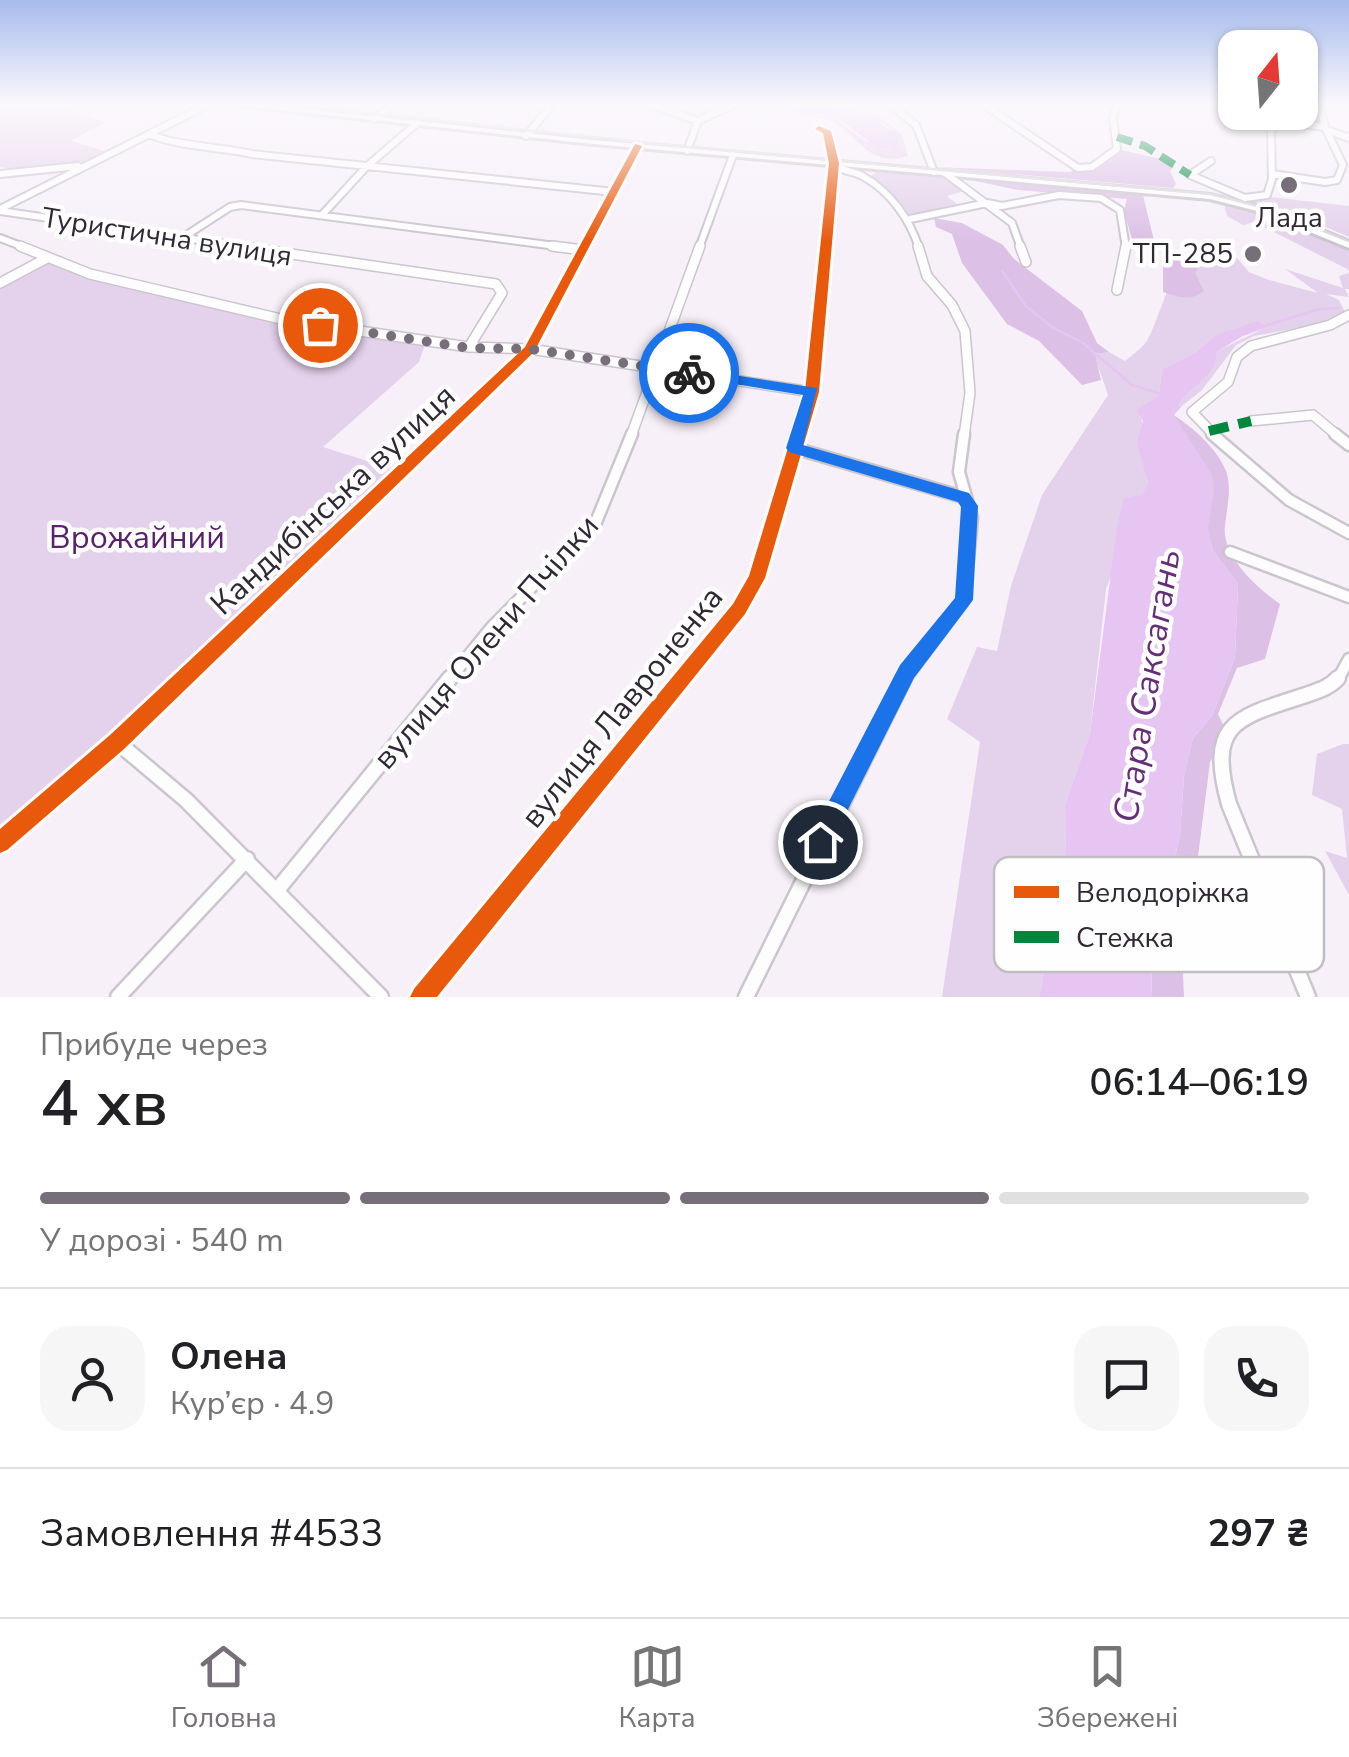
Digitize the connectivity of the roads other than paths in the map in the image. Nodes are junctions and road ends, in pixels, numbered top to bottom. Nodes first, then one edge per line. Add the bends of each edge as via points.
1 (117, 150) edge
2 (234, 150) edge
3 (386, 150) edge
4 (636, 150) edge
5 (681, 150) edge
6 (687, 150) joint
7 (831, 150) edge
8 (929, 150) edge
9 (1050, 150) edge
10 (1116, 150) edge
11 (1272, 150) edge
12 (1337, 150) edge
13 (733, 155) junction
14 (1211, 161) dead end
15 (834, 163) junction
16 (86, 165) junction
17 (366, 167) junction
18 (0, 170) edge
19 (860, 170) junction
20 (940, 173) junction
21 (1272, 174) junction
22 (614, 192) junction
23 (987, 203) junction
24 (0, 210) edge
25 (322, 215) junction
26 (910, 219) junction
27 (0, 238) edge
28 (181, 238) junction
29 (1349, 245) edge
30 (583, 250) junction
31 (48, 258) junction
32 (1026, 262) dead end
33 (0, 283) edge
34 (1117, 290) dead end
35 (1349, 309) edge
36 (469, 348) junction
37 (530, 349) junction
38 (656, 368) junction
39 (812, 392) junction
40 (1250, 421) dead end
41 (1349, 445) edge
42 (794, 448) junction
43 (963, 498) junction
44 (1349, 533) edge
45 (1230, 552) dead end
46 (1349, 598) edge
47 (1349, 659) edge
48 (117, 742) junction
49 (0, 843) edge
50 (1251, 857) edge
51 (247, 860) junction
52 (278, 889) junction
53 (1298, 972) edge
54 (118, 997) edge
55 (380, 997) edge
56 (422, 997) edge
57 (746, 997) edge
58 (1308, 997) edge

1 - 16 street
2 - 17 street
3 - 17 street
4 - 22 street, Кандибінська вулиця
5 - 6 main road
6 - 13 main road
7 - 15 street, вулиця Лавроненка
8 - 20 street
9 - 10 street via 1078,168 1092,167
11 - 21 street
12 - 21 street via 1344,166 1338,180
13 - 15 main road
13 - 38 street, вулиця Олени Пчілки
14 - 21 street via 1190,175 1244,198 1271,192
15 - 19 street via 844,173
15 - 39 street, вулиця Лавроненка
16 - 18 street
16 - 24 street
17 - 22 street
17 - 25 street
19 - 20 main road
19 - 26 street
20 - 23 street
20 - 29 main road via 1228,200
22 - 30 street, Кандибінська вулиця
23 - 26 street
23 - 32 street via 1016,228
23 - 34 street via 1070,195 1115,205 1128,254
24 - 28 street, Туристична вулиця
25 - 28 street via 236,205
25 - 30 street
26 - 43 street via 927,276 964,331 970,393 959,462
27 - 31 street
28 - 36 street, Туристична вулиця via 496,284 502,292
30 - 37 street, Кандибінська вулиця
31 - 33 street
31 - 36 street via 203,303
35 - 44 street via 1330,325 1251,346 1237,358 1228,382 1192,412 1226,450 1284,496
36 - 37 street
37 - 38 street
37 - 48 street, Кандибінська вулиця
38 - 39 street
38 - 52 street, вулиця Олени Пчілки via 596,522 492,627
39 - 42 street, вулиця Лавроненка
40 - 41 street via 1313,415
42 - 43 street
42 - 56 street, вулиця Лавроненка via 751,591
43 - 57 street via 972,518 964,600 907,672
45 - 46 street
47 - 50 street via 1336,682 1232,725 1221,738 1222,786
48 - 49 street, Кандибінська вулиця
48 - 51 street
51 - 52 street
51 - 54 street
52 - 55 street
53 - 58 street

